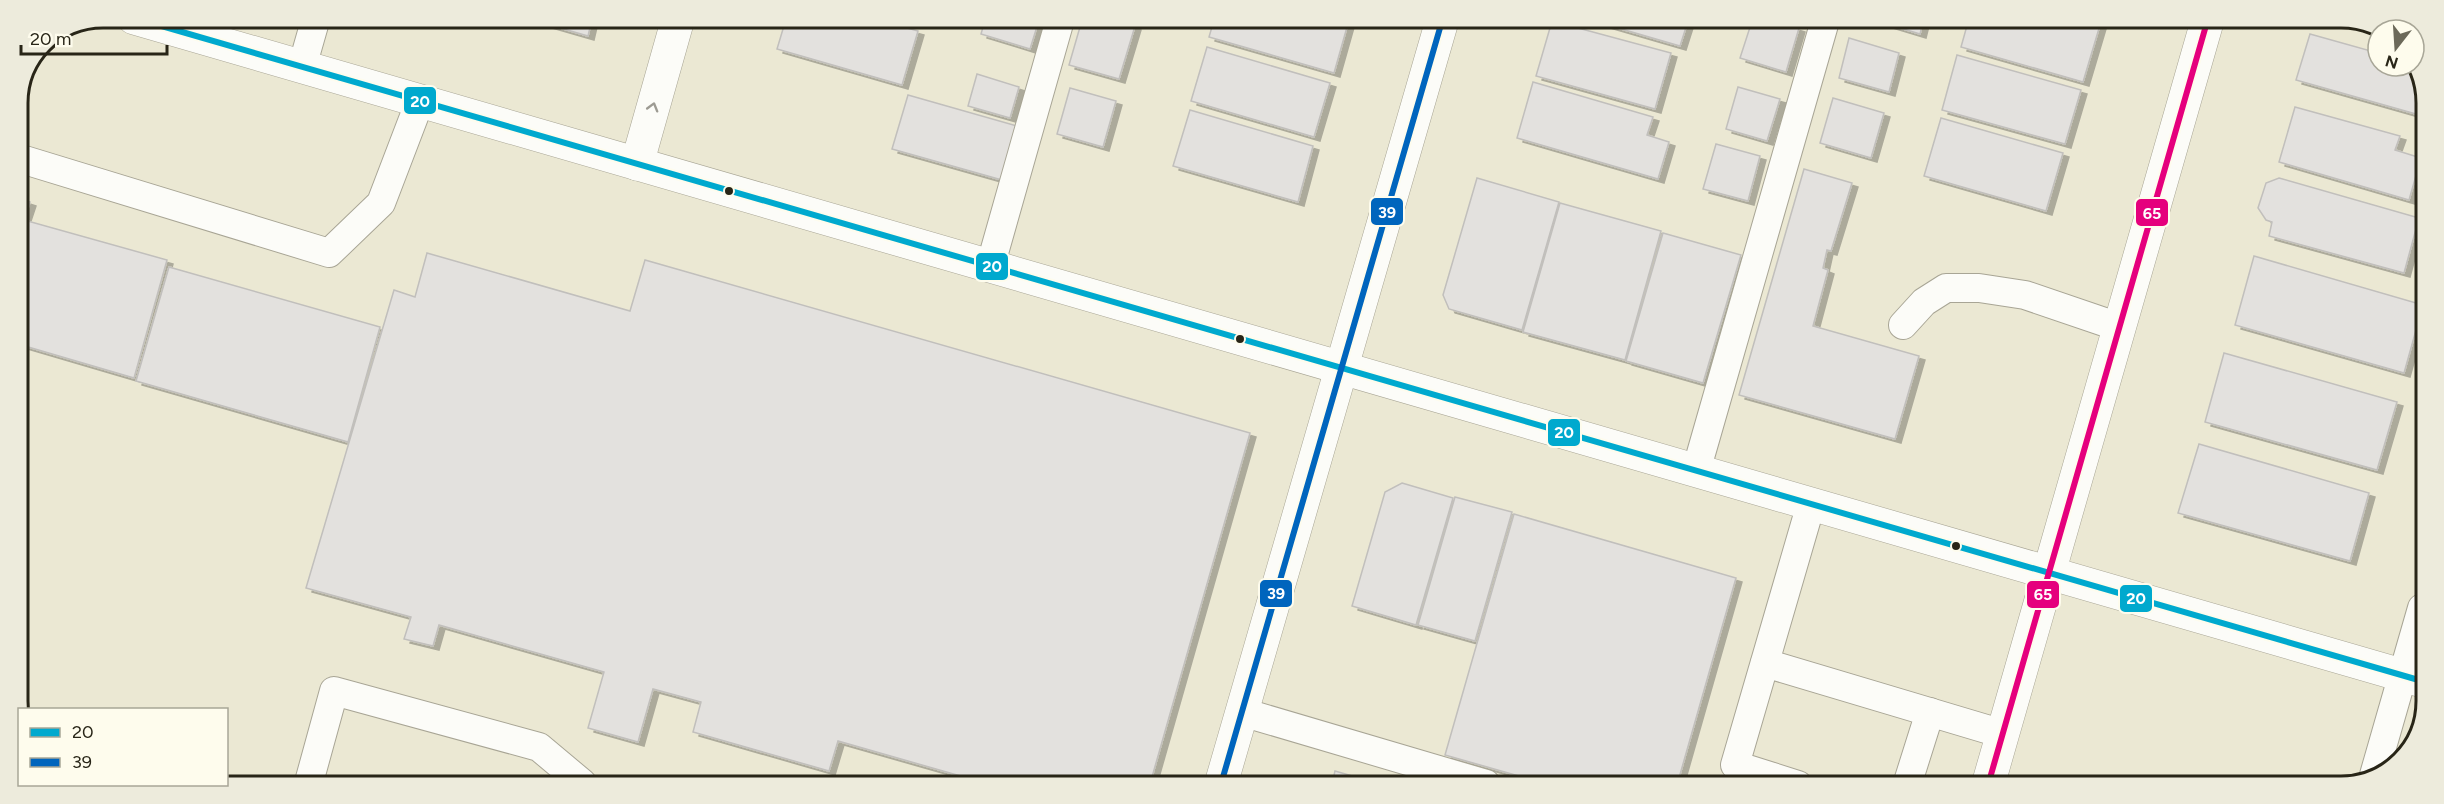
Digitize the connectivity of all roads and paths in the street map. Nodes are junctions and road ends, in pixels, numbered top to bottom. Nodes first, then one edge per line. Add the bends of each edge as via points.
1 (172, 29) edge
2 (313, 29) edge
3 (675, 29) edge
4 (1057, 29) edge
5 (1440, 29) edge
6 (1823, 29) edge
7 (2205, 29) edge
8 (302, 67) junction
9 (420, 101) junction
10 (29, 162) edge
11 (637, 164) junction
12 (990, 267) junction
13 (1903, 326) dead end
14 (2119, 327) junction
15 (1342, 368) junction
16 (1696, 471) junction
17 (1811, 504) junction
18 (2049, 573) junction
19 (2416, 651) edge
20 (1765, 663) junction
21 (2412, 678) edge
22 (1242, 712) junction
23 (1930, 712) junction
24 (2003, 734) junction
25 (2378, 765) edge
26 (311, 776) edge
27 (574, 776) edge
28 (1223, 776) edge
29 (1459, 776) edge
30 (1770, 776) edge
31 (1909, 776) edge
32 (1991, 776) edge

1 - 8 main road
2 - 8 lane
11 -> 3 main road
4 - 12 lane
5 - 15 main road
6 - 16 lane
7 - 14 main road
8 - 9 main road
9 - 10 lane via 381,203 329,254
9 - 11 main road
11 - 12 main road
12 - 15 main road
13 - 14 lane via 1924,302 1946,288 1979,288 2025,295
14 - 18 main road
15 - 16 main road
15 - 22 main road
16 - 17 main road
17 - 18 main road
17 - 20 lane
18 - 21 main road
18 - 24 main road
19 - 21 lane
20 - 23 lane
20 - 30 lane via 1735,765
21 - 25 lane
22 - 28 main road
22 - 29 lane
23 - 24 lane
23 - 31 lane
24 - 32 main road
26 - 27 lane via 334,691 539,747

